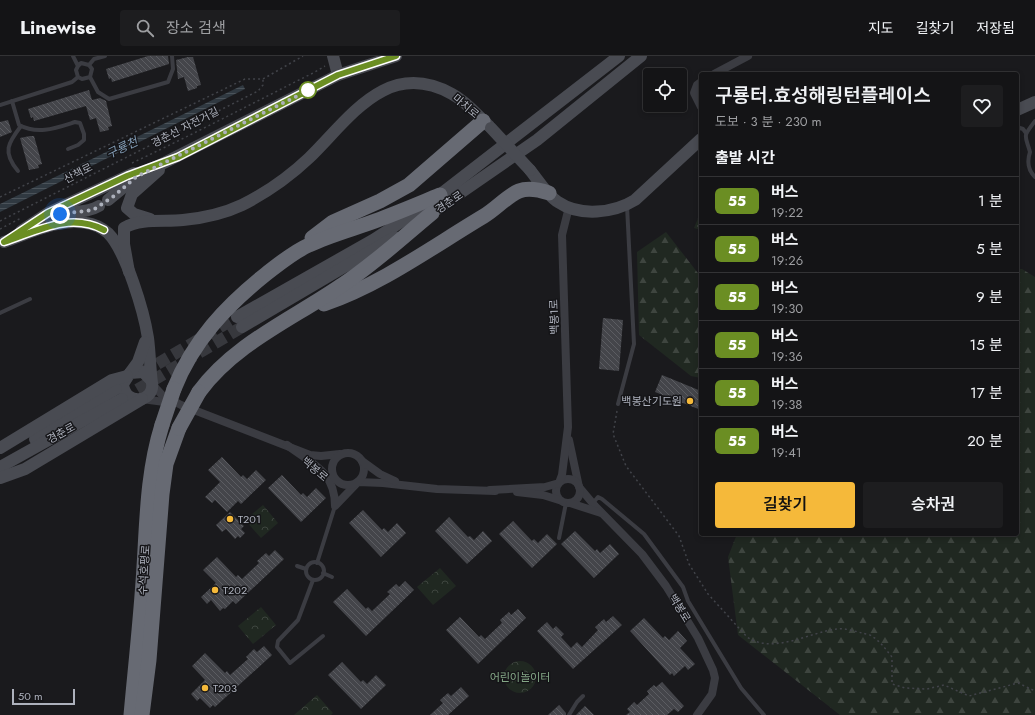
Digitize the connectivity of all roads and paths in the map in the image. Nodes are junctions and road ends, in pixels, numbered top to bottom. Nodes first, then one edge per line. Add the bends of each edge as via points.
1 (73, 56) edge
2 (105, 56) edge
3 (172, 56) edge
4 (303, 56) edge
5 (396, 56) edge
6 (619, 56) edge
7 (641, 56) edge
8 (748, 56) edge
9 (330, 59) edge
10 (89, 65) junction
11 (78, 66) junction
12 (718, 72) edge
13 (338, 75) junction
14 (78, 77) junction
15 (90, 77) junction
16 (263, 79) junction
17 (699, 84) edge
18 (12, 101) junction
19 (699, 102) edge
20 (1035, 102) edge
21 (0, 105) edge
22 (1019, 109) edge
23 (1035, 121) edge
24 (487, 125) junction
25 (22, 126) junction
26 (1019, 128) edge
27 (1026, 133) junction
28 (699, 141) edge
29 (68, 148) dead end
30 (1035, 150) edge
31 (1030, 151) junction
32 (178, 157) junction
33 (132, 163) dead end
34 (18, 171) dead end
35 (1035, 177) edge
36 (549, 193) junction
37 (440, 195) junction
38 (0, 197) edge
39 (103, 203) junction
40 (627, 205) junction
41 (570, 207) junction
42 (127, 208) junction
43 (432, 213) junction
44 (21, 218) dead end
45 (0, 221) edge
46 (165, 221) junction
47 (124, 228) junction
48 (0, 229) edge
49 (104, 230) junction
50 (2, 243) edge
51 (293, 254) junction
52 (129, 272) junction
53 (30, 299) dead end
54 (300, 312) junction
55 (0, 313) edge
56 (146, 329) junction
57 (128, 374) junction
58 (151, 381) junction
59 (142, 399) junction
60 (618, 404) joint
61 (181, 405) junction
62 (568, 427) junction
63 (287, 446) junction
64 (0, 448) edge
65 (340, 454) junction
66 (0, 458) edge
67 (361, 460) junction
68 (0, 468) edge
69 (332, 474) junction
70 (0, 478) edge
71 (358, 482) junction
72 (559, 483) junction
73 (579, 487) junction
74 (413, 488) junction
75 (490, 490) junction
76 (565, 502) junction
77 (593, 502) junction
78 (335, 506) junction
79 (603, 514) junction
80 (559, 538) dead end
81 (317, 563) junction
82 (297, 566) dead end
83 (306, 569) junction
84 (323, 573) junction
85 (332, 577) dead end
86 (313, 580) junction
87 (323, 636) dead end
88 (1035, 691) edge
89 (584, 696) dead end
90 (131, 715) edge
91 (142, 715) edge
92 (569, 715) edge
93 (697, 715) edge
94 (764, 715) edge

1 - 11 lane
2 - 10 lane via 94,59
3 - 15 lane via 173,69 168,82 109,99 98,92
4 - 16 path, 산책로
5 - 13 street
6 - 37 street, 경춘로
7 - 43 street, 경춘로 via 537,140
8 - 12 street
9 - 13 street
9 - 33 path, 경춘선 자전거길 via 314,73
10 - 11 lane via 85,63
10 - 15 lane via 92,69
11 - 14 lane
13 - 32 street
14 - 15 lane
14 - 18 lane via 72,82
16 - 38 path, 산책로 via 245,79
16 - 45 path, 산책로 via 258,91
17 - 19 street via 694,93
18 - 21 lane
18 - 25 lane via 17,120
20 - 22 street
23 - 27 lane
24 - 36 street, 마치로, bridge
24 - 46 street, 마치로 via 462,100 442,89 419,84 397,84 365,102 297,169 256,197 218,214
24 - 51 highway via 415,181 380,201 333,222
25 - 29 lane via 46,131 75,122 80,123 84,140 78,146
25 - 34 lane via 8,148 10,159
26 - 27 lane
27 - 31 lane via 1025,140
28 - 40 street, 마치로
30 - 31 lane
31 - 35 lane via 1028,160
32 - 39 street via 136,177
32 - 42 street via 132,194
32 - 50 street via 127,176 55,210
36 - 41 street, 마치로 via 558,202
36 - 54 highway via 540,190 520,190 487,214 385,277 345,297
37 - 43 street, 경춘로 via 373,240 240,322 370,253
37 - 51 highway via 324,238
39 - 42 street via 118,201
39 - 49 street via 97,211 97,222
39 - 50 street via 88,211 66,212 53,216
40 - 41 street, 마치로 via 594,212
40 - 60 lane via 634,344
41 - 62 street, 백봉1로 via 562,235
42 - 46 street, 마치로 via 141,216
42 - 47 street via 128,218
43 - 54 highway via 343,285
44 - 48 path
46 - 47 street, 마치로 via 135,222
47 - 49 street via 114,232
47 - 52 street
49 - 50 street via 87,223 61,223
49 - 52 street via 115,244
51 - 90 highway, 수석호평로, bridge via 257,281 216,320 187,362 174,389 157,443 148,496
52 - 56 street
53 - 55 lane
54 - 91 highway, 수석호평로, bridge via 240,350 220,367 199,392 179,428 166,464 162,494 149,660
56 - 57 street via 140,357 136,367
56 - 58 street
57 - 58 street via 143,372
57 - 59 street via 123,384 125,393 132,399
57 - 64 street via 112,380
58 - 59 street via 150,393
58 - 61 street, 백봉로 via 162,395
59 - 61 street, 백봉로
59 - 70 street via 25,470
60 - 88 path via 613,434 626,466 679,536 689,564 708,594 747,637 754,641 772,643 804,638 838,628 853,630 872,636 892,657 892,684 905,688 927,689 944,685 969,696 1018,683
61 - 63 street, 백봉로
62 - 72 street, 백봉1로 via 563,471
62 - 73 street, 백봉1로
63 - 65 street, 백봉로 via 310,455
63 - 69 street, 백봉로
63 - 78 street, 백봉로 via 328,477 334,488
65 - 67 street via 351,453
65 - 69 street via 332,463
66 - 68 street, 경춘로 via 119,394
67 - 71 street via 364,473
67 - 74 street, 백봉로 via 380,474
69 - 71 street via 334,479 344,485 354,485
71 - 74 street, 백봉로
71 - 78 street
72 - 73 street via 570,479
72 - 75 street, 백봉로
72 - 76 street via 556,489
73 - 76 street via 579,495
73 - 77 street, 백봉로
74 - 75 street, 백봉로
75 - 76 street, 백봉로 via 543,495
76 - 79 street, 백봉로
76 - 80 lane
77 - 79 street, 백봉로
77 - 94 lane via 598,497 602,499 644,534 683,587 688,601 741,688
78 - 81 lane
79 - 93 street, 백봉로 via 642,554 666,586 714,670 712,694
81 - 83 lane via 310,564
81 - 84 lane via 322,566
82 - 83 lane
83 - 86 lane via 308,576
84 - 85 lane
84 - 86 lane via 320,578
86 - 87 lane via 298,620 278,641 277,647 290,663
89 - 92 lane

